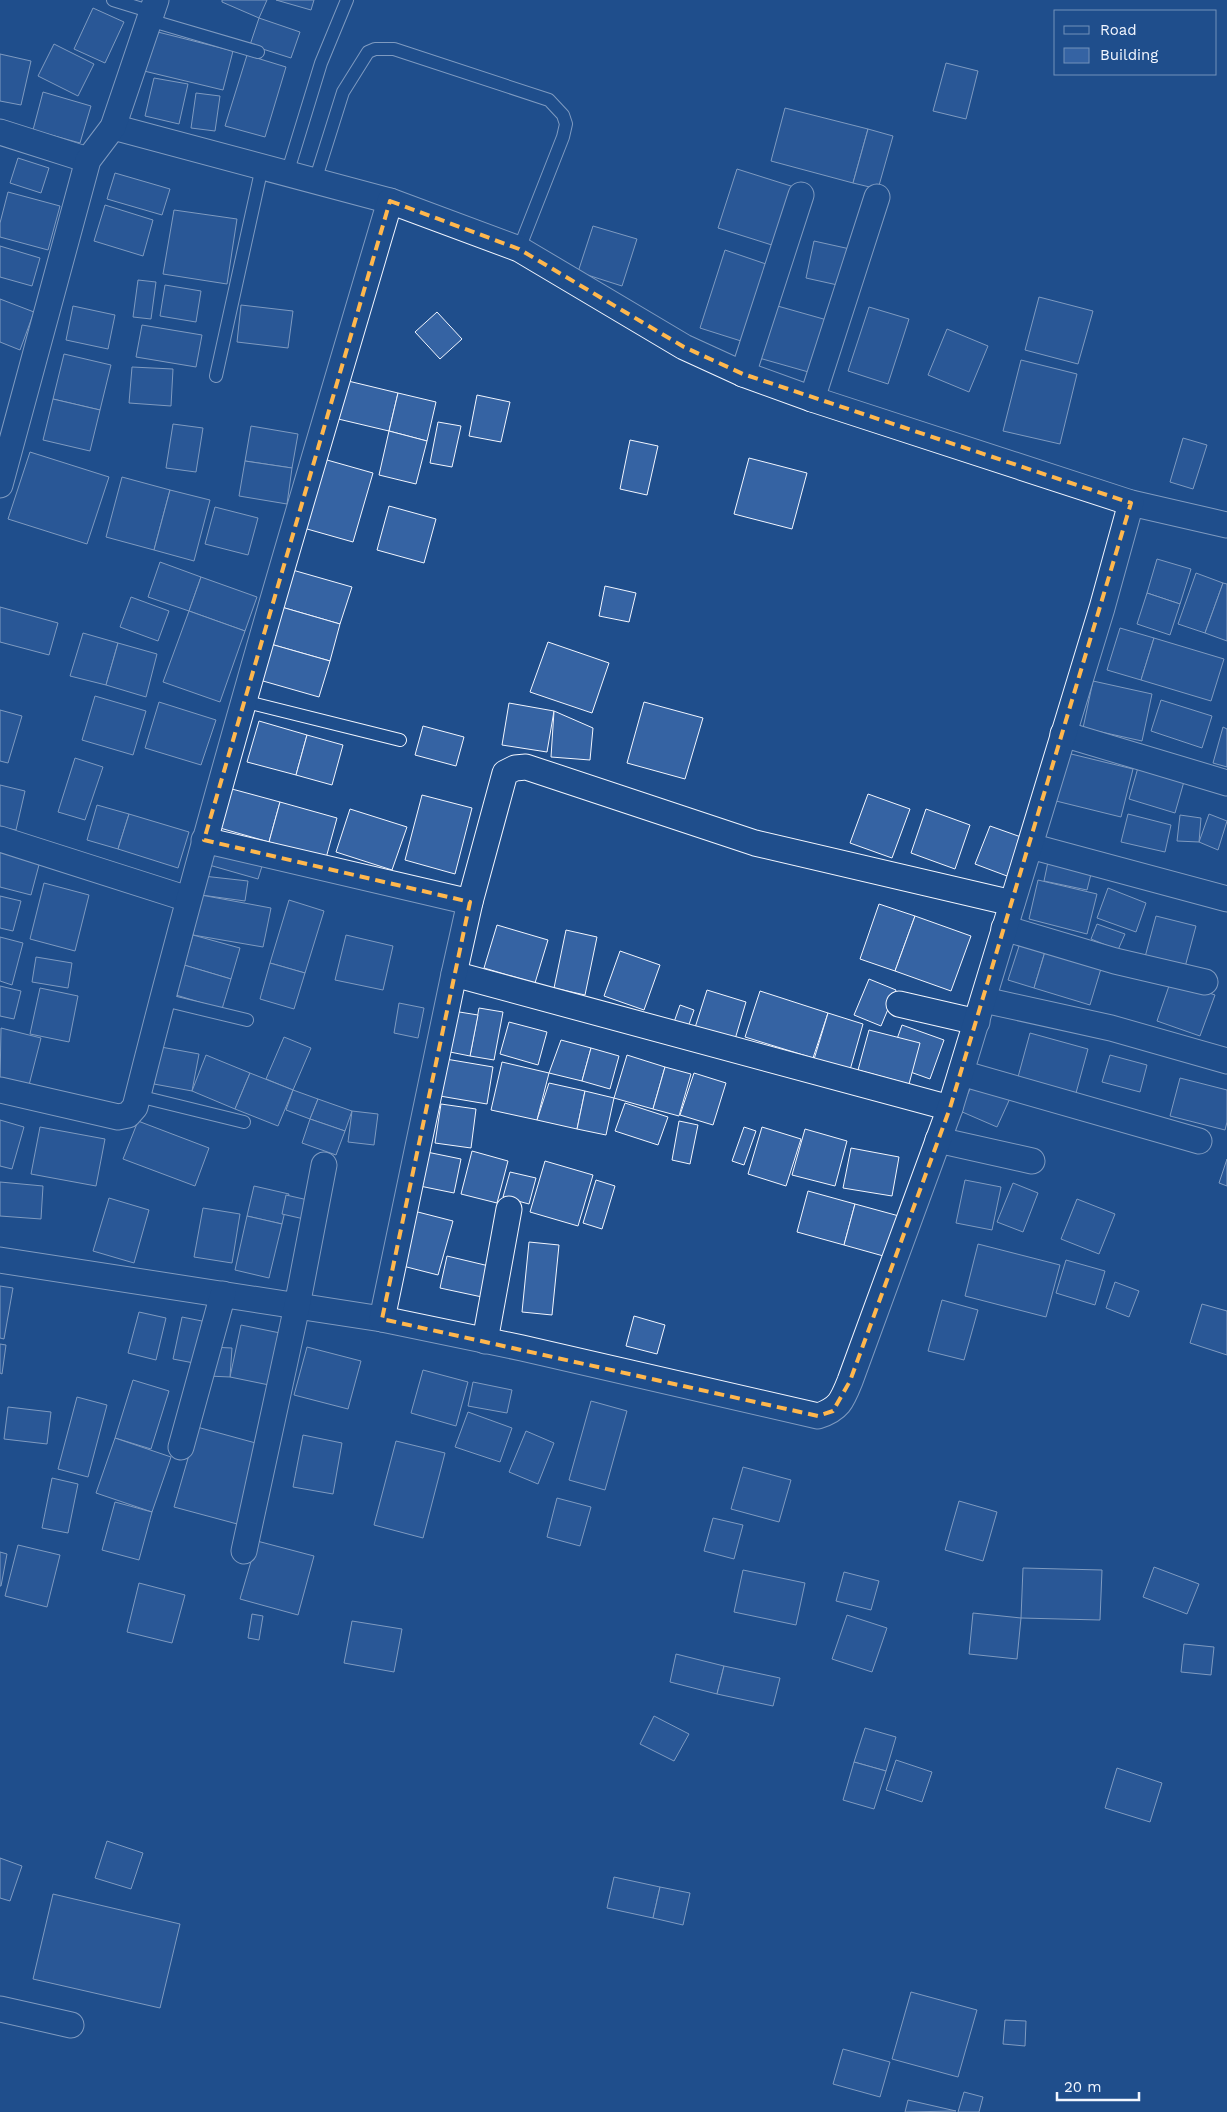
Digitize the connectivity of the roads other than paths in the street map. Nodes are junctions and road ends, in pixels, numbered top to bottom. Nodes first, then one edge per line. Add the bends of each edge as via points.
1 (113, 0) edge
2 (347, 0) edge
3 (153, 11) edge
4 (258, 52) dead end
5 (113, 127) junction
6 (0, 132) edge
7 (88, 160) junction
8 (262, 167) junction
9 (287, 174) junction
10 (315, 181) junction
11 (801, 195) dead end
12 (877, 197) dead end
13 (390, 201) junction
14 (519, 249) junction
15 (744, 374) junction
16 (216, 376) dead end
17 (812, 399) junction
18 (0, 485) edge
19 (1131, 503) junction
20 (1227, 525) edge
21 (243, 700) junction
22 (1063, 734) junction
23 (400, 740) dead end
24 (1227, 783) edge
25 (0, 839) edge
26 (204, 840) junction
27 (1030, 846) junction
28 (188, 899) junction
29 (1227, 899) edge
30 (470, 902) junction
31 (1012, 903) junction
32 (1004, 928) junction
33 (454, 974) junction
34 (1204, 982) dead end
35 (164, 1000) junction
36 (899, 1004) dead end
37 (980, 1011) junction
38 (247, 1020) dead end
39 (1226, 1061) edge
40 (960, 1073) junction
41 (0, 1090) edge
42 (138, 1096) junction
43 (950, 1108) junction
44 (244, 1122) dead end
45 (938, 1140) junction
46 (1199, 1141) dead end
47 (1032, 1162) dead end
48 (324, 1165) dead end
49 (509, 1209) dead end
50 (0, 1260) edge
51 (223, 1294) junction
52 (297, 1306) junction
53 (382, 1319) junction
54 (485, 1341) junction
55 (181, 1447) dead end
56 (244, 1550) dead end
57 (0, 2009) edge
58 (71, 2025) dead end

1 - 3 lane
2 - 9 lane via 321,63
3 - 4 lane
3 - 5 street
5 - 7 street
5 - 8 street
6 - 7 street
7 - 18 street
8 - 9 street
8 - 16 lane
9 - 10 street
10 - 13 street
10 - 14 lane via 342,92 368,52 394,49 460,70 549,100 563,115 566,124 560,148
11 - 15 street
12 - 17 street
13 - 14 street
13 - 21 street
14 - 15 street via 684,347
15 - 17 street
17 - 19 street
19 - 20 street
19 - 22 street
21 - 23 lane
21 - 26 street
22 - 24 street
22 - 27 street
25 - 28 street
26 - 28 street
26 - 30 street
27 - 29 street
27 - 31 street
28 - 35 street
30 - 31 street via 505,773 526,767 755,843
30 - 33 street
31 - 32 street
32 - 34 street via 1116,961
32 - 37 street
33 - 43 street
33 - 53 street
35 - 38 lane
35 - 42 street
36 - 37 street
37 - 39 street via 1111,1028
37 - 40 street
40 - 43 street
40 - 46 street
41 - 42 street via 118,1117 128,1115
42 - 44 lane
43 - 45 street
45 - 47 street
45 - 54 street via 850,1381 843,1399 833,1411 818,1416
48 - 52 street
49 - 54 street
50 - 51 street
51 - 52 street
51 - 55 street
52 - 53 street
52 - 56 street
53 - 54 street
57 - 58 street

